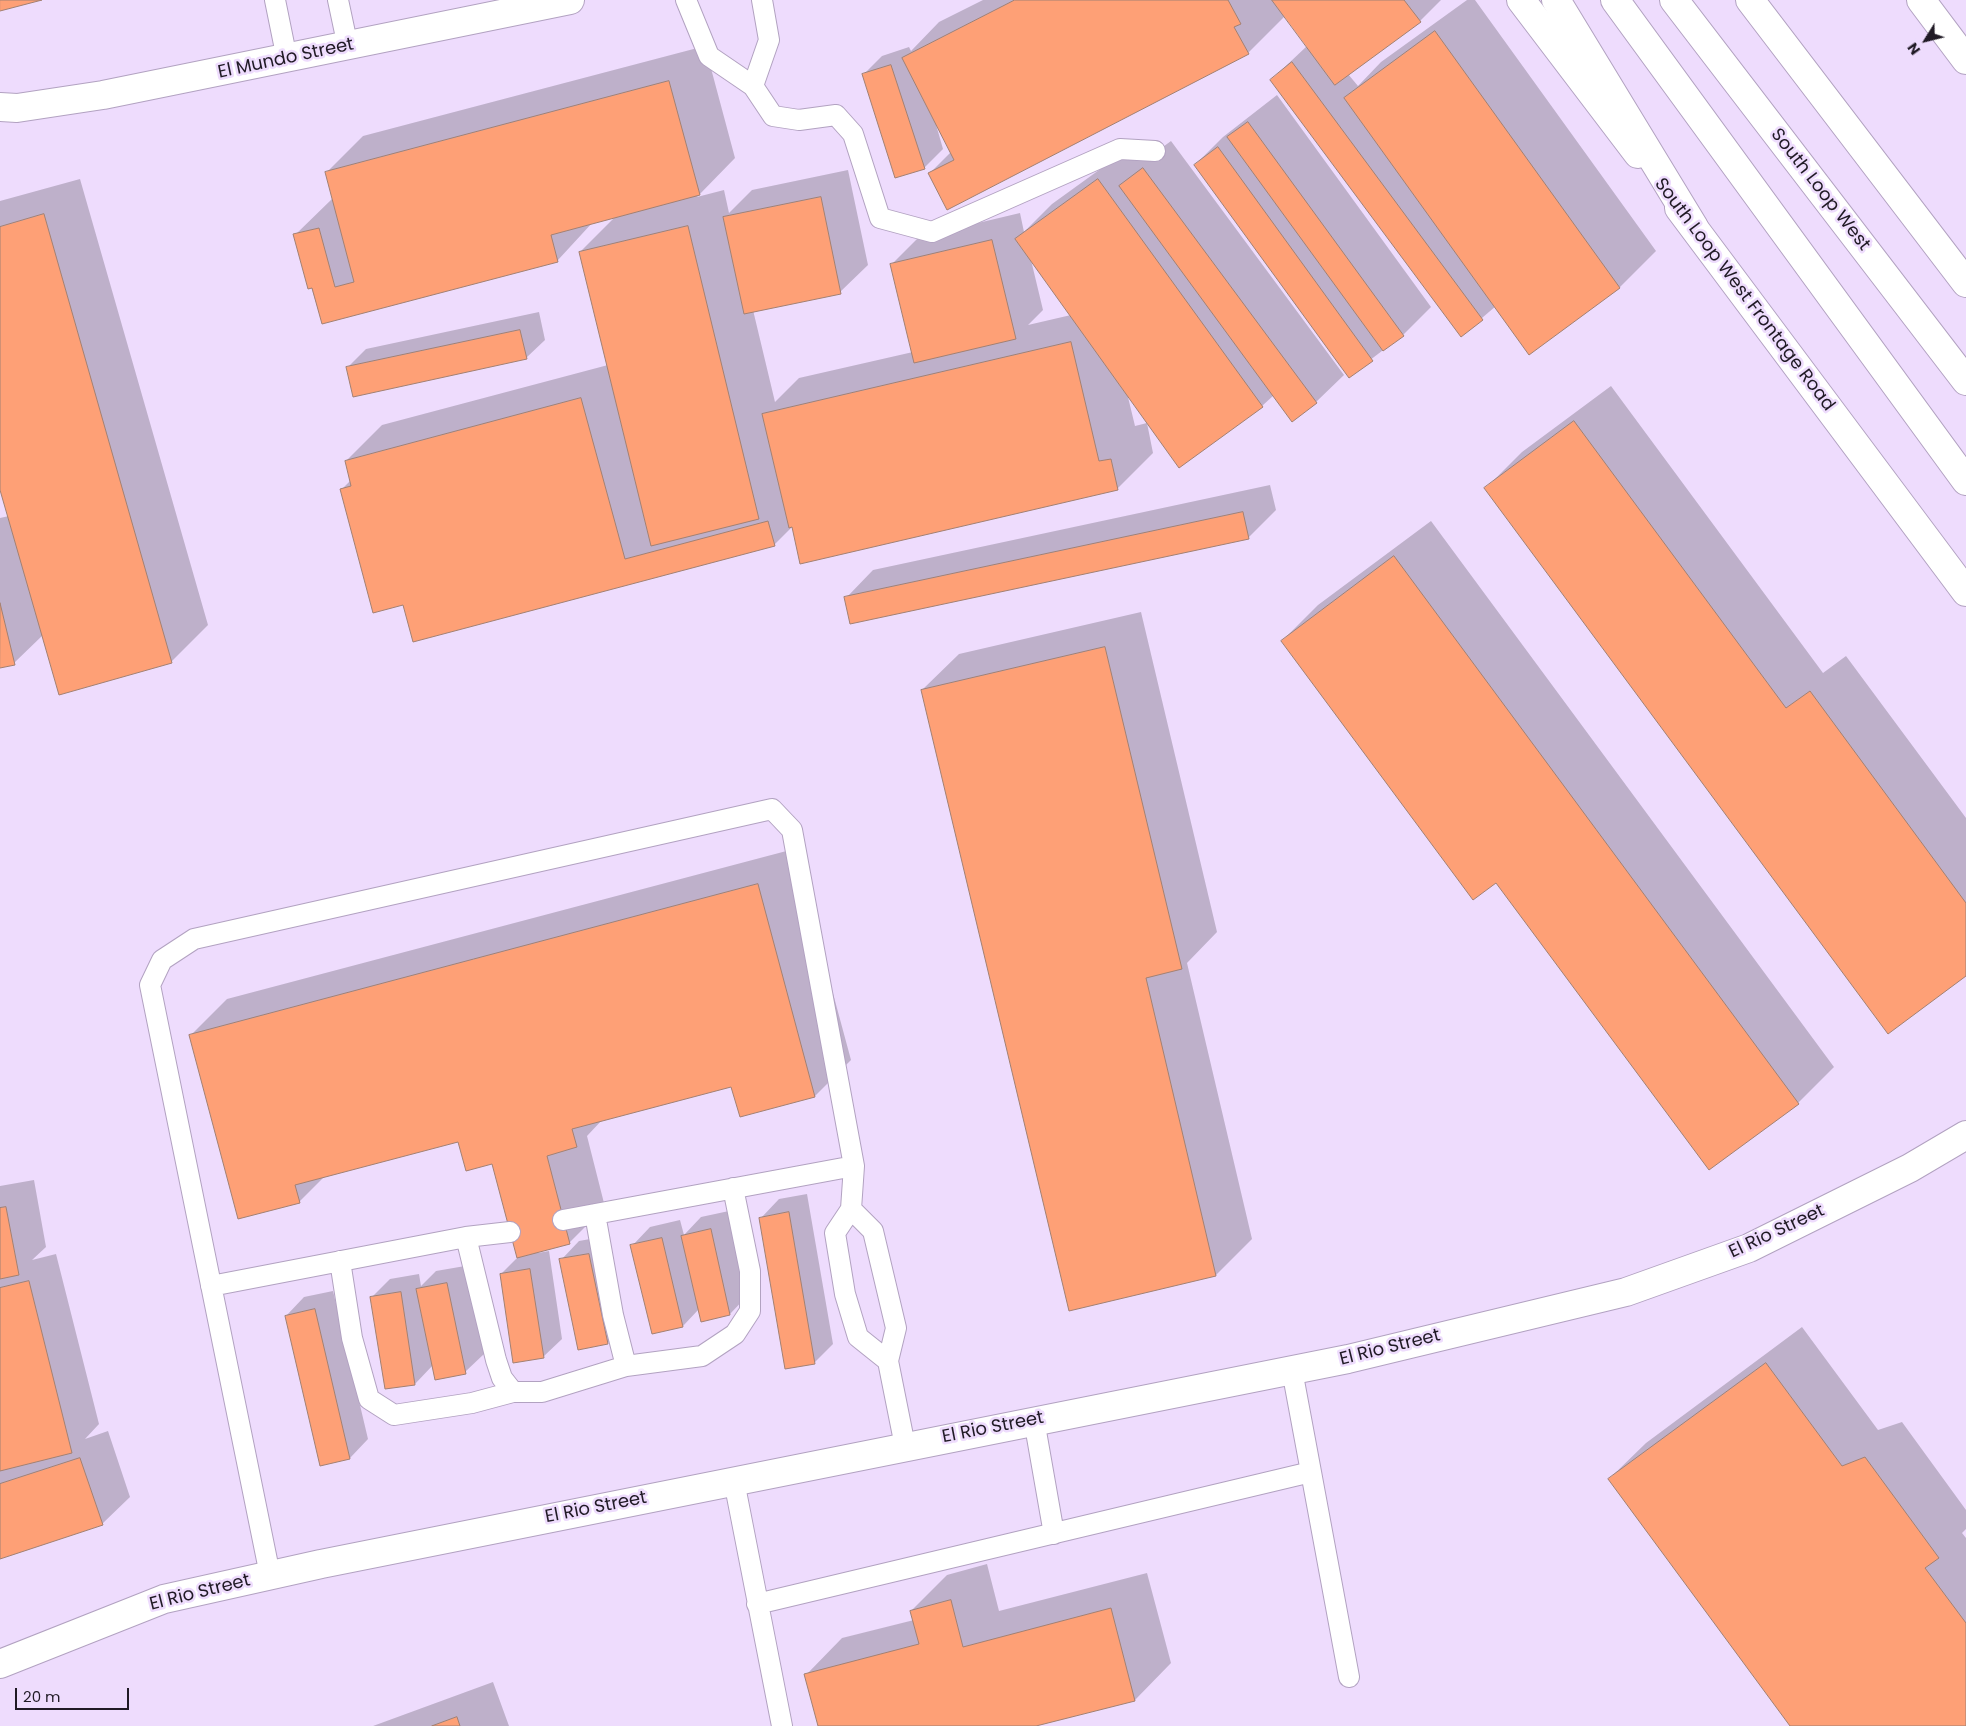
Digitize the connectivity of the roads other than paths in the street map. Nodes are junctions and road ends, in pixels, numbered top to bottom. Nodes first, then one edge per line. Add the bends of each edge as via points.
1 (275, 0) edge
2 (338, 0) edge
3 (570, 0) edge
4 (686, 0) edge
5 (762, 0) edge
6 (1521, 0) edge
7 (1556, 0) edge
8 (1615, 0) edge
9 (1674, 0) edge
10 (1750, 0) edge
11 (1921, 0) edge
12 (348, 47) junction
13 (287, 60) junction
14 (1966, 60) edge
15 (753, 86) junction
16 (0, 107) edge
17 (1155, 151) dead end
18 (1694, 227) junction
19 (1966, 283) edge
20 (1966, 380) edge
21 (1966, 481) edge
22 (1966, 592) edge
23 (1966, 1135) edge
24 (854, 1166) junction
25 (733, 1188) junction
26 (851, 1209) junction
27 (595, 1214) junction
28 (564, 1220) dead end
29 (510, 1232) dead end
30 (466, 1237) junction
31 (340, 1261) junction
32 (211, 1286) junction
33 (888, 1361) junction
34 (626, 1366) junction
35 (1292, 1370) junction
36 (513, 1392) junction
37 (1034, 1420) junction
38 (905, 1446) junction
39 (1312, 1472) junction
40 (734, 1481) junction
41 (1054, 1534) junction
42 (270, 1575) junction
43 (757, 1604) junction
44 (0, 1664) edge
45 (1350, 1677) dead end
46 (782, 1726) edge

1 - 13 lane
2 - 12 lane
3 - 12 main road, El Mundo Street
4 - 15 lane via 709,56
5 - 15 lane via 769,40
6 - 18 main road, South Loop West Frontage Road
7 - 18 main road
8 - 21 main road
9 - 20 main road, South Loop West
10 - 19 main road
11 - 14 main road
12 - 13 main road, El Mundo Street
13 - 16 main road, El Mundo Street via 103,96 17,108
15 - 17 lane via 773,116 799,120 836,115 854,134 880,218 932,232 1120,149
18 - 22 main road, South Loop West Frontage Road
23 - 35 main road, El Rio Street via 1910,1168 1749,1248 1626,1292
24 - 25 lane
24 - 26 lane
24 - 32 lane via 792,830 772,809 194,939 162,960 150,985
25 - 27 lane
25 - 34 lane via 750,1271 750,1311 735,1334 702,1356
26 - 33 lane via 873,1231 896,1328
26 - 33 lane via 835,1234 845,1294 858,1337
27 - 28 lane
27 - 34 lane via 613,1315
29 - 30 lane
30 - 31 lane
30 - 36 lane via 496,1360 502,1378
31 - 32 lane
31 - 36 lane via 352,1338 369,1399 394,1415 472,1403
32 - 42 lane
33 - 38 lane
34 - 36 lane via 542,1392
35 - 37 main road, El Rio Street
35 - 39 lane
37 - 38 main road, El Rio Street
37 - 41 lane
38 - 40 main road, El Rio Street
39 - 41 lane
39 - 45 lane
40 - 42 main road, El Rio Street
40 - 43 lane
41 - 43 lane
42 - 44 main road, El Rio Street via 164,1598
43 - 46 lane

